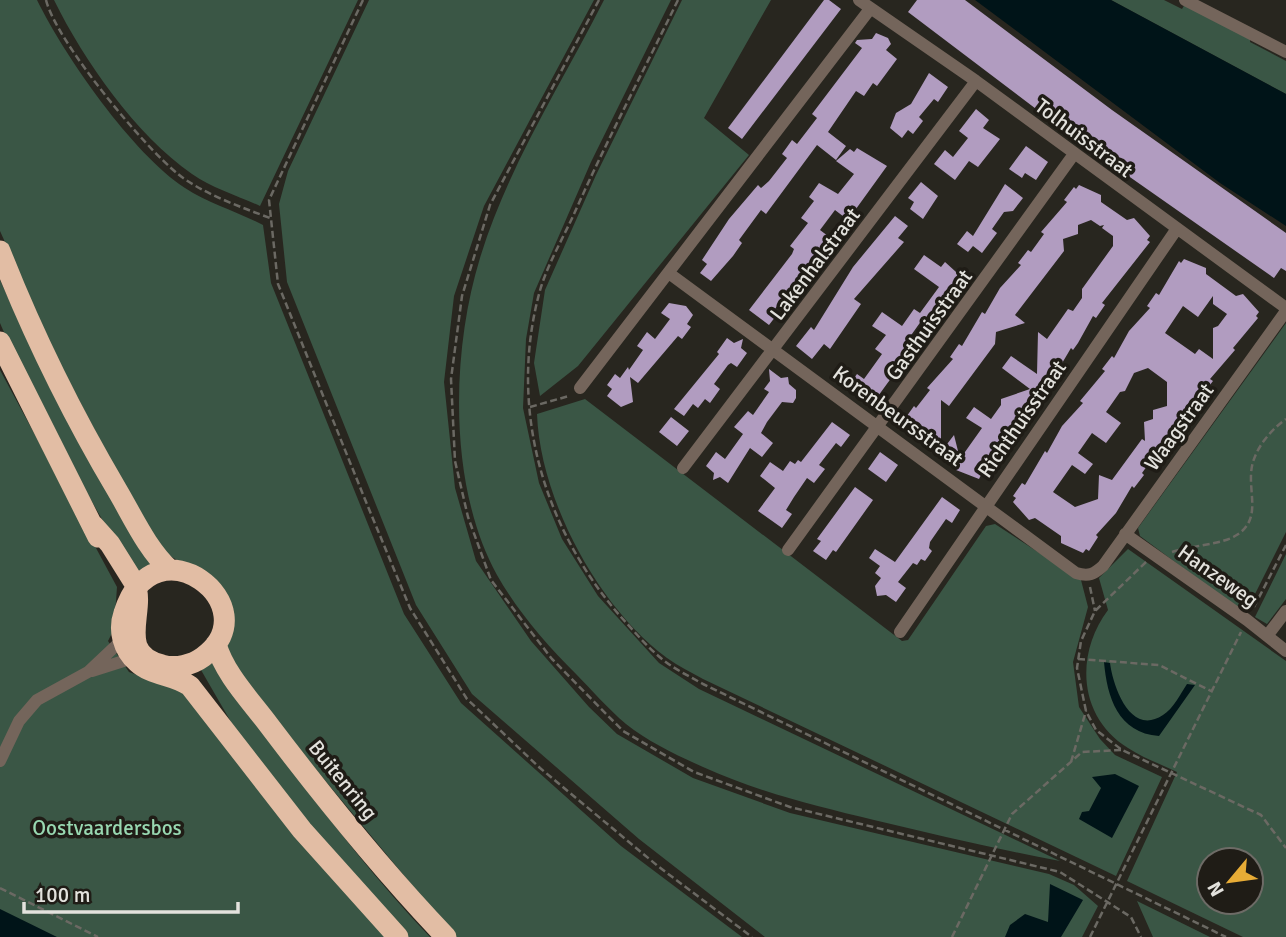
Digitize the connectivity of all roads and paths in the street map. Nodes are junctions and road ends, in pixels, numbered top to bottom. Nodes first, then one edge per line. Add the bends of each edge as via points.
1 (46, 0) edge
2 (363, 0) edge
3 (599, 0) edge
4 (678, 0) edge
5 (859, 0) edge
6 (1185, 0) edge
7 (870, 9) junction
8 (1286, 52) edge
9 (976, 81) junction
10 (1074, 154) junction
11 (271, 218) junction
12 (1176, 230) junction
13 (0, 251) edge
14 (670, 274) junction
15 (1286, 310) edge
16 (0, 342) edge
17 (775, 350) junction
18 (580, 388) joint
19 (530, 407) junction
20 (1286, 419) edge
21 (880, 426) junction
22 (683, 468) dead end
23 (986, 504) junction
24 (1125, 534) junction
25 (1286, 545) edge
26 (788, 550) dead end
27 (1158, 557) junction
28 (170, 570) junction
29 (1085, 576) junction
30 (132, 595) junction
31 (1095, 611) junction
32 (1286, 611) edge
33 (1247, 620) junction
34 (900, 632) dead end
35 (1266, 636) junction
36 (216, 644) junction
37 (1286, 651) edge
38 (134, 652) junction
39 (1078, 659) junction
40 (174, 671) junction
41 (88, 672) junction
42 (1211, 691) junction
43 (1086, 711) junction
44 (1122, 750) junction
45 (0, 761) edge
46 (1071, 762) junction
47 (1170, 775) junction
48 (1005, 831) junction
49 (1286, 848) edge
50 (993, 856) junction
51 (1118, 884) junction
52 (0, 888) edge
53 (1108, 902) junction
54 (98, 937) edge
55 (398, 937) edge
56 (446, 937) edge
57 (752, 937) edge
58 (952, 937) edge
59 (1090, 937) edge
60 (1141, 937) edge
61 (1226, 937) edge

1 - 11 path via 84,68 179,175
2 - 11 path via 269,200
3 - 50 path via 490,205 462,296 451,379 455,461 468,517 491,580 552,659 623,731 694,772 790,807
4 - 19 path via 542,285 530,353
5 - 7 street, Tolhuisstraat
6 - 8 street
7 - 9 street, Tolhuisstraat
7 - 14 street
9 - 10 street, Tolhuisstraat
9 - 17 street, Lakenhalstraat
10 - 12 street, Tolhuisstraat
10 - 21 street, Gasthuisstraat
11 - 57 path via 278,284 363,497 410,608 467,699 540,768
12 - 15 street, Tolhuisstraat
12 - 23 street, Richthuisstraat
13 - 28 highway via 38,344 103,470
14 - 17 street, Korenbeursstraat
14 - 18 street
15 - 24 street, Waagstraat
16 - 30 highway via 93,525 110,544
17 - 21 street, Korenbeursstraat
17 - 22 street, Lakenhalstraat
18 - 19 path via 563,399
19 - 48 path via 540,475 560,526 604,597 662,660
20 - 27 path via 1265,440 1253,461 1254,511 1247,528 1232,539 1192,545
21 - 23 street, Korenbeursstraat
21 - 26 street, Gasthuisstraat
23 - 29 street, Korenbeursstraat
23 - 34 street, Richthuisstraat
24 - 27 street, Hanzeweg
24 - 29 street, Waagstraat via 1103,566
25 - 33 path
27 - 31 path
27 - 33 street, Hanzeweg
28 - 30 highway via 152,576
28 - 36 highway via 194,574 214,589 223,620
29 - 31 path
30 - 38 highway via 121,624
30 - 38 highway via 139,600 134,633 138,647
31 - 39 path
32 - 35 street
33 - 35 street, Hanzeweg
33 - 42 path
35 - 37 street, Hanzeweg
36 - 40 highway via 200,659
36 - 56 highway, Buitenring via 236,682 308,778
38 - 40 highway via 152,672
38 - 41 street
38 - 41 street
39 - 42 path via 1158,665
39 - 43 path
40 - 55 highway via 195,679 240,750 311,841
41 - 45 street via 37,700 19,721
42 - 47 path
43 - 44 path via 1096,730
43 - 46 path
44 - 46 path via 1082,752
44 - 47 path
46 - 48 path via 1012,814
47 - 49 path via 1261,815
47 - 51 path
48 - 50 path
48 - 51 path
50 - 53 path via 1060,872
50 - 58 path
51 - 53 path
51 - 61 path
52 - 54 path
53 - 59 path
53 - 60 path via 1131,917

